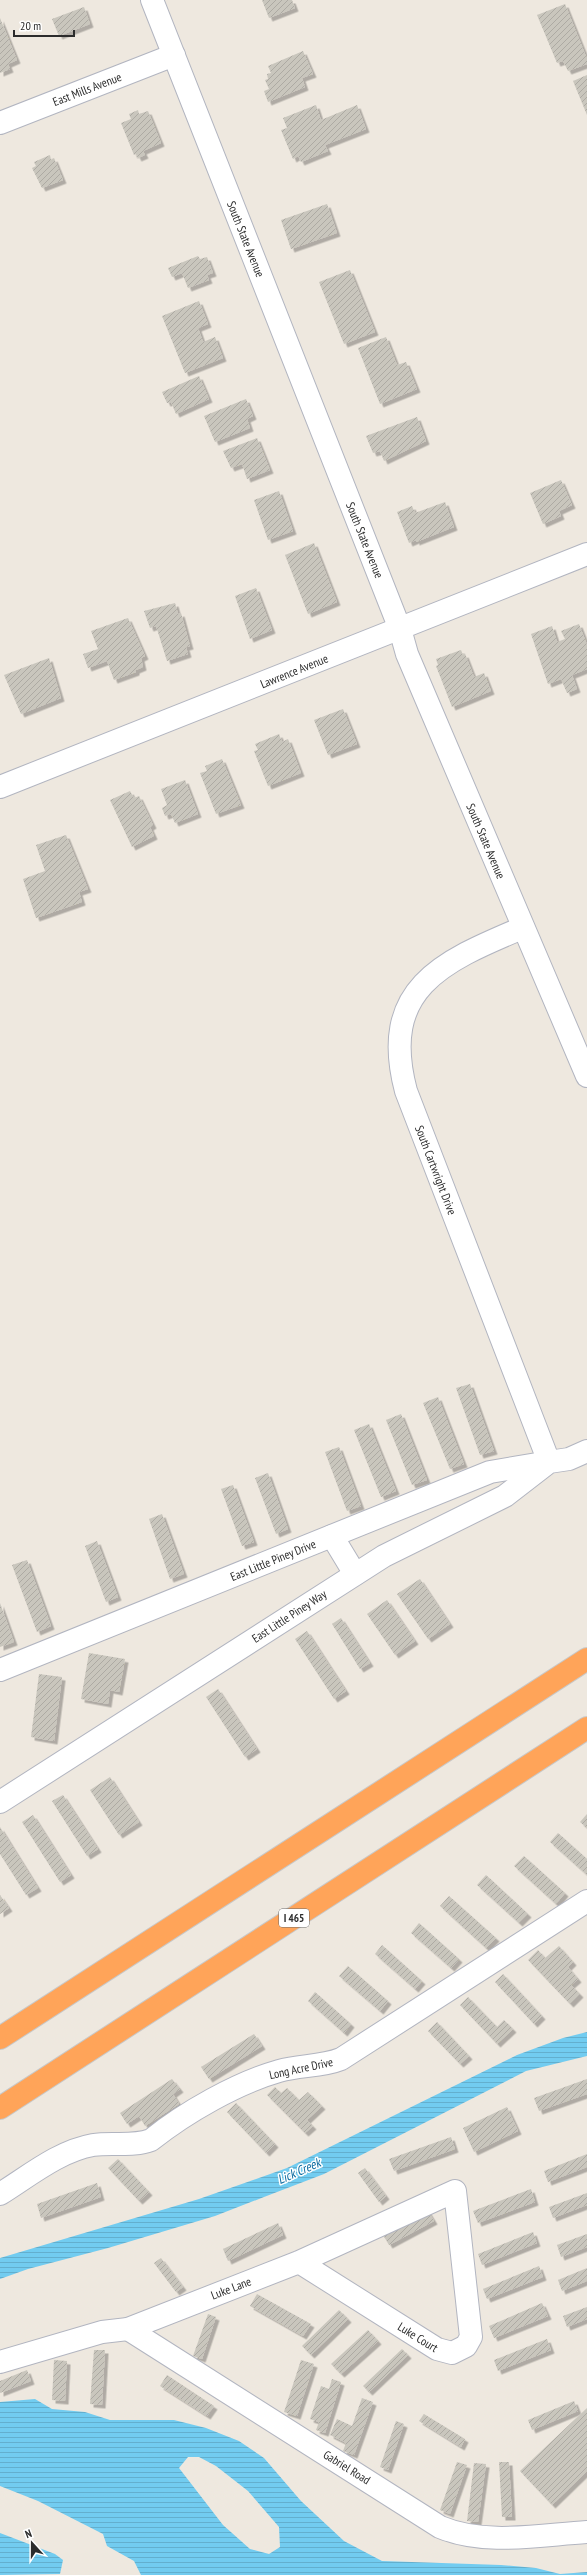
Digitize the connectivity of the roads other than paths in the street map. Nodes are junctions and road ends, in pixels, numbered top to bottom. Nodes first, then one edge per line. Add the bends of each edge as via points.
1 (152, 0) edge
2 (174, 55) junction
3 (0, 123) edge
4 (587, 554) edge
5 (400, 629) junction
6 (0, 787) edge
7 (522, 928) junction
8 (587, 1076) edge
9 (587, 1450) edge
10 (549, 1462) junction
11 (332, 1536) junction
12 (355, 1574) junction
13 (587, 1659) edge
14 (0, 1670) edge
15 (587, 1728) edge
16 (0, 1802) edge
17 (586, 1906) edge
18 (0, 2038) edge
19 (0, 2108) edge
20 (455, 2191) joint
21 (0, 2194) edge
22 (299, 2262) junction
23 (128, 2329) junction
24 (0, 2362) edge
25 (587, 2532) edge

1 - 2 street, South State Avenue
2 - 3 street, East Mills Avenue
2 - 5 street, South State Avenue
4 - 5 street, Lawrence Avenue
5 - 6 street, Lawrence Avenue
5 - 7 street, South State Avenue via 407,654
7 - 8 street, South State Avenue
7 - 10 street, South Cartwright Drive via 469,950 429,976 412,997 402,1023 399,1066 406,1091
9 - 10 street, East Little Piney Way via 569,1459
10 - 11 street, East Little Piney Drive via 490,1472
10 - 12 street, East Little Piney Way via 505,1496 409,1542
11 - 12 street
11 - 14 street, East Little Piney Drive
12 - 16 street, East Little Piney Way
13 - 18 highway
15 - 19 highway, I 465
17 - 21 street, Long Acre Drive via 341,2059 254,2079 210,2101 143,2143 94,2145 67,2153
20 - 22 street, Luke Lane
20 - 22 street, Luke Court via 471,2330 471,2336 462,2349 447,2353 437,2349
22 - 23 street, Luke Lane
23 - 24 street, Luke Lane via 102,2332
23 - 25 street, Gabriel Road via 440,2527 485,2538

